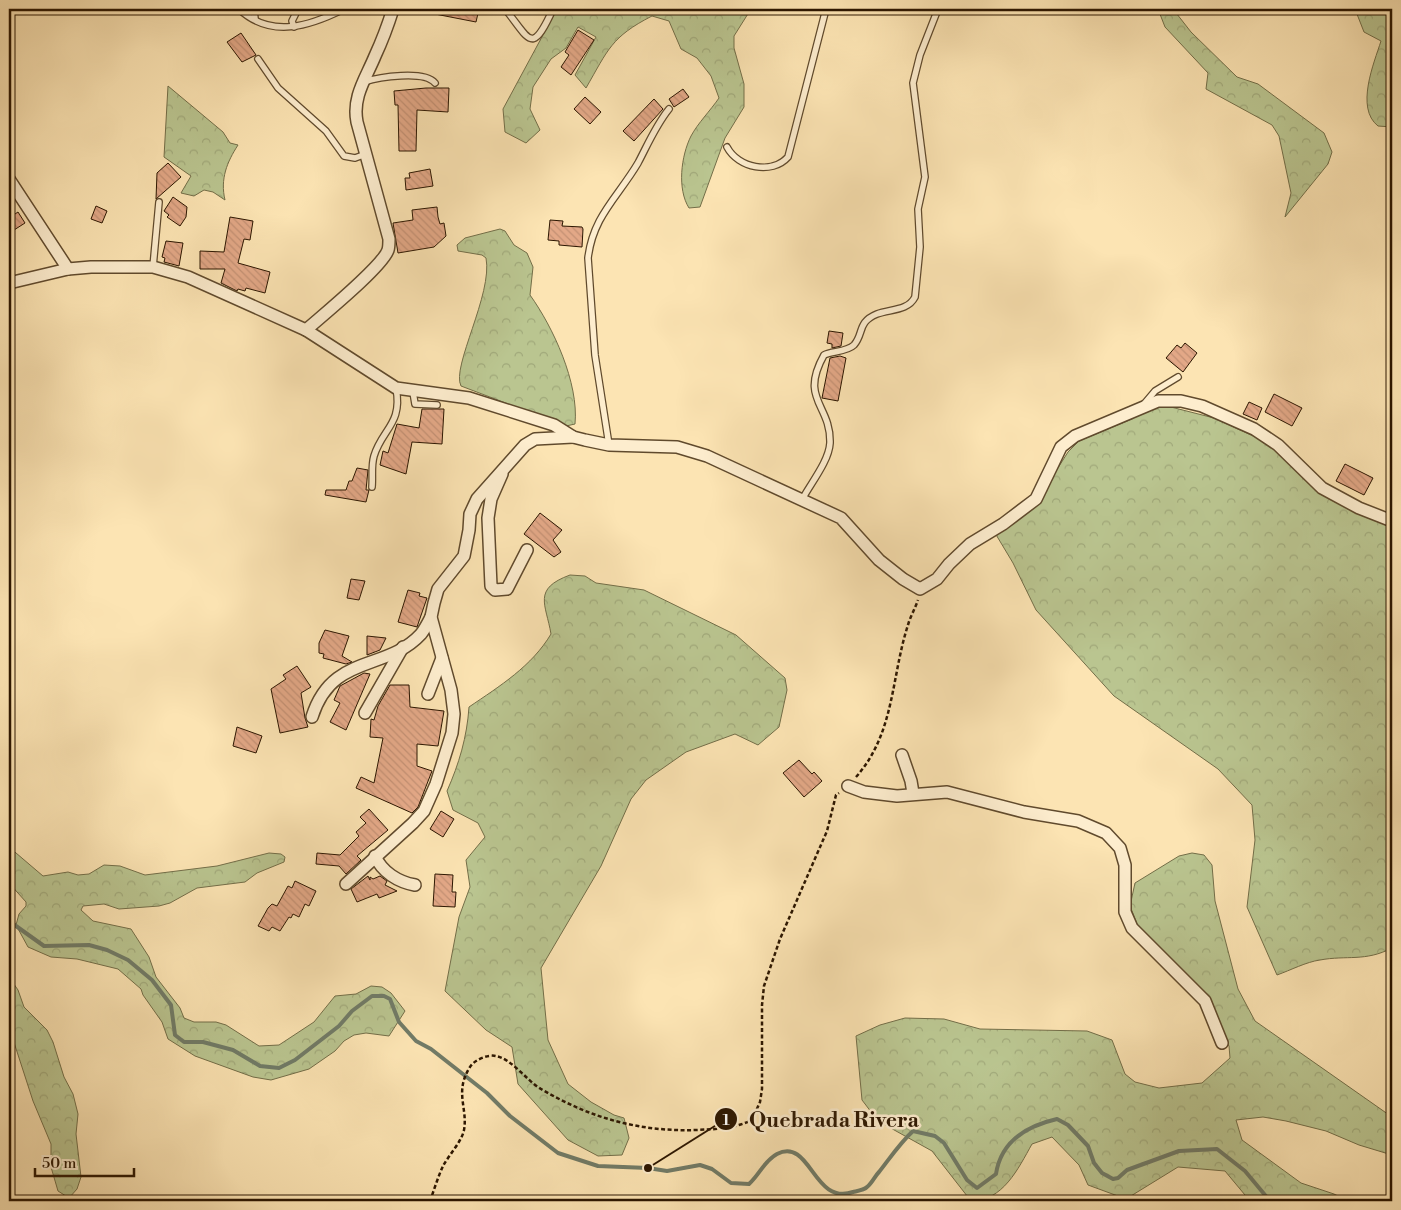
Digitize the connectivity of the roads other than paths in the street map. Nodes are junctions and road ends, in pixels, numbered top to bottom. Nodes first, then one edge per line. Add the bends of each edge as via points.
1 (239, 9) edge
2 (254, 9) edge
3 (298, 9) edge
4 (344, 9) edge
5 (393, 9) edge
6 (505, 9) edge
7 (553, 9) edge
8 (826, 9) edge
9 (938, 9) edge
10 (255, 19) junction
11 (294, 27) junction
12 (258, 60) dead end
13 (362, 83) junction
14 (435, 83) dead end
15 (669, 109) dead end
16 (727, 147) dead end
17 (366, 154) junction
18 (9, 179) edge
19 (159, 202) dead end
20 (153, 267) junction
21 (68, 270) junction
22 (9, 284) edge
23 (306, 330) junction
24 (1178, 377) dead end
25 (396, 388) junction
26 (413, 392) junction
27 (437, 405) dead end
28 (1142, 406) junction
29 (573, 437) junction
30 (609, 445) junction
31 (503, 470) junction
32 (372, 487) dead end
33 (803, 498) junction
34 (1392, 522) edge
35 (527, 550) dead end
36 (431, 617) junction
37 (403, 647) junction
38 (443, 656) junction
39 (428, 694) dead end
40 (365, 713) dead end
41 (312, 717) dead end
42 (902, 755) dead end
43 (848, 786) road end
44 (913, 793) junction
45 (375, 856) junction
46 (346, 884) dead end
47 (415, 885) dead end
48 (1222, 1043) dead end

1 - 10 lane
2 - 10 lane
3 - 11 lane via 292,21
4 - 11 lane via 316,22
5 - 13 street
6 - 7 lane via 524,36 530,38 542,33
8 - 16 lane via 788,157 776,167 764,169 740,160 730,154
9 - 33 lane via 920,55 914,83 925,177 918,209 920,255 915,297 906,306 876,314 864,322 854,345 824,355 814,378 813,393 828,426 830,444
10 - 11 lane via 277,28
12 - 17 lane via 278,88 326,131 344,156 355,158
13 - 14 lane via 374,79 423,76
13 - 17 street via 355,114
15 - 30 lane via 638,163 607,205 590,243 588,258 595,355
17 - 23 street via 389,249 355,287
18 - 21 street
19 - 20 lane
20 - 21 street
20 - 23 street via 205,283
21 - 22 street
23 - 25 street
24 - 28 lane via 1155,392
25 - 26 street
25 - 32 lane via 397,410 374,456
26 - 27 lane via 415,404
26 - 29 street via 469,398 554,425
28 - 33 street via 1121,419 1075,436 1061,447 1036,499 970,544 938,579 920,589 879,560 841,518
28 - 34 street via 1158,401 1181,401 1202,406 1254,430 1278,445 1322,488
29 - 30 street
29 - 31 street via 534,439
30 - 33 street via 686,449
31 - 35 street via 488,518 492,586 495,590 507,589
31 - 36 street via 477,499 470,514 464,556 438,589
36 - 37 street via 422,633
36 - 38 street
37 - 40 street
37 - 41 street via 333,680
38 - 39 street
38 - 45 street via 454,714 452,733 436,784 424,811
42 - 44 street via 912,780
43 - 44 street via 864,792 897,796
44 - 48 street via 947,792 1024,812 1078,821 1106,833 1120,848 1125,865 1125,912 1132,928 1205,1001
45 - 46 street
45 - 47 street via 391,876

